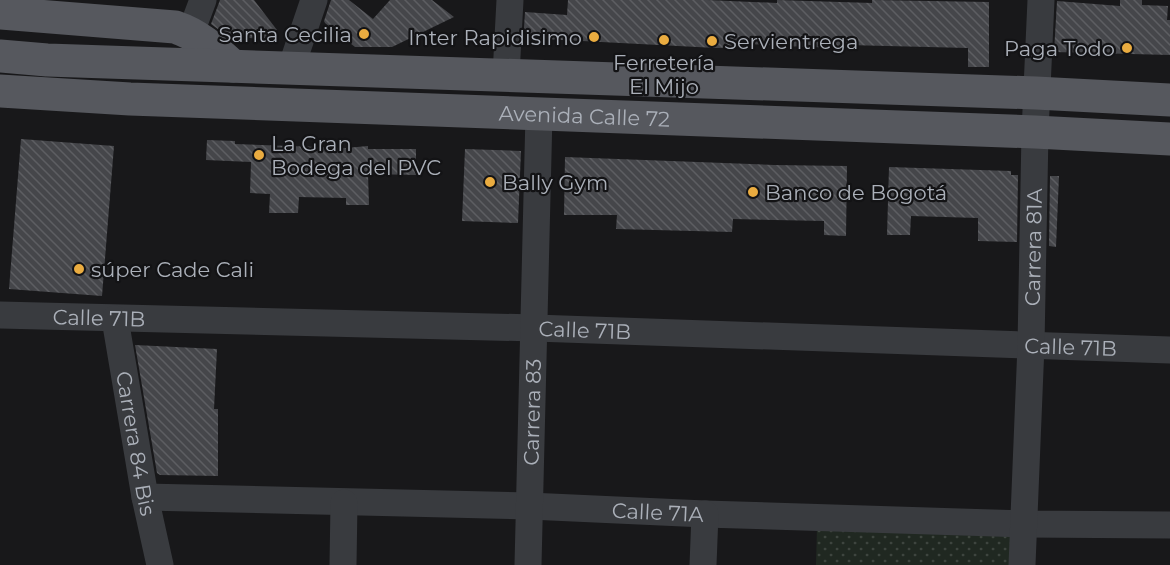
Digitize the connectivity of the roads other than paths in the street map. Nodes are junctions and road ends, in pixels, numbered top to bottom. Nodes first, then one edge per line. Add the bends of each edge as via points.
1 (203, 0) edge
2 (314, 0) edge
3 (510, 0) edge
4 (1041, 0) edge
5 (0, 14) edge
6 (191, 32) junction
7 (0, 56) edge
8 (233, 66) junction
9 (291, 68) junction
10 (506, 75) junction
11 (0, 91) edge
12 (1036, 93) junction
13 (1170, 100) edge
14 (539, 114) junction
15 (1035, 132) junction
16 (1170, 138) edge
17 (0, 315) edge
18 (115, 319) junction
19 (535, 328) junction
20 (1031, 345) junction
21 (1170, 350) edge
22 (145, 497) junction
23 (344, 503) junction
24 (529, 506) junction
25 (705, 514) junction
26 (1024, 524) junction
27 (1170, 525) edge
28 (160, 565) edge
29 (344, 565) edge
30 (528, 565) edge
31 (703, 565) edge
32 (1022, 565) edge

1 - 6 street
2 - 9 street
3 - 10 street
4 - 12 street, Carrera 81A
5 - 6 main road via 161,25
6 - 8 main road
7 - 8 main road, Avenida Calle 72
8 - 9 main road, Avenida Calle 72
9 - 10 main road, Avenida Calle 72
10 - 12 main road, Avenida Calle 72
11 - 14 main road, Avenida Calle 72
12 - 13 main road, Avenida Calle 72
12 - 15 street, Carrera 81A
14 - 15 main road, Avenida Calle 72
14 - 19 street, Carrera 83
15 - 16 main road, Avenida Calle 72
15 - 20 street, Carrera 81A
17 - 18 street, Calle 71B
18 - 19 street, Calle 71B
18 - 22 street, Carrera 84 Bis
19 - 20 street, Calle 71B
19 - 24 street, Carrera 83
20 - 21 street, Calle 71B
20 - 26 street, Carrera 81A
22 - 23 street, Calle 71A
22 - 28 street, Carrera 84 Bis
23 - 24 street, Calle 71A
23 - 29 street
24 - 25 street, Calle 71A
24 - 30 street, Carrera 83
25 - 26 street, Calle 71A
25 - 31 street
26 - 27 street, Calle 71A
26 - 32 street, Carrera 81A

